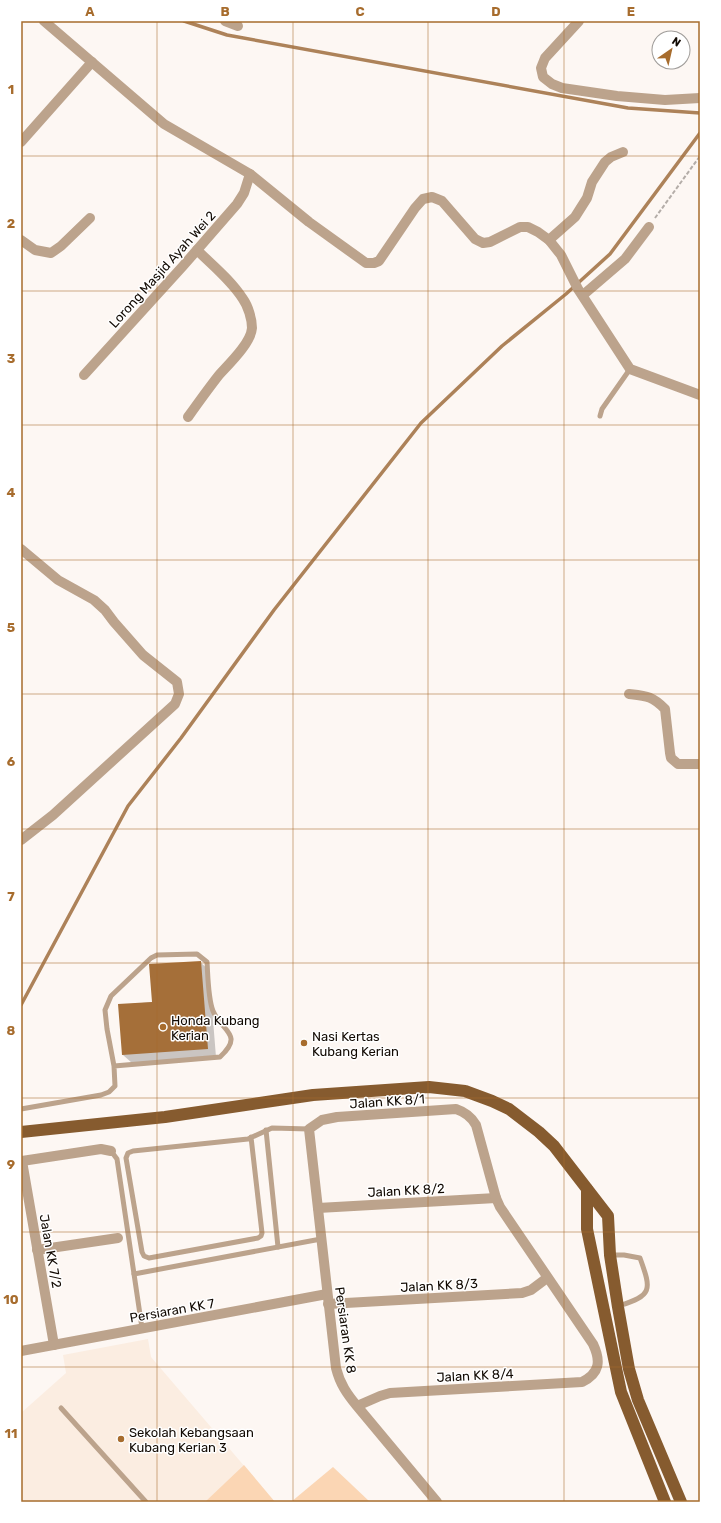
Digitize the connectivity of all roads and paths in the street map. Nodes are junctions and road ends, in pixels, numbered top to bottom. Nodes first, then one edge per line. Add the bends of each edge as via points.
1 (44, 21) edge
2 (225, 21) edge
3 (579, 21) edge
4 (238, 26) dead end
5 (92, 62) junction
6 (700, 98) edge
7 (21, 142) edge
8 (623, 152) dead end
9 (700, 156) edge
10 (250, 174) junction
11 (90, 218) dead end
12 (649, 227) joint
13 (21, 240) edge
14 (549, 240) junction
15 (197, 250) junction
16 (581, 292) junction
17 (630, 369) junction
18 (84, 375) dead end
19 (700, 395) edge
20 (600, 416) dead end
21 (188, 417) dead end
22 (21, 549) edge
23 (629, 694) dead end
24 (700, 764) edge
25 (21, 840) edge
26 (114, 1066) junction
27 (21, 1109) edge
28 (309, 1129) junction
29 (266, 1130) junction
30 (21, 1132) edge
31 (251, 1137) junction
32 (111, 1151) joint
33 (21, 1161) edge
34 (587, 1189) junction
35 (496, 1198) junction
36 (318, 1208) junction
37 (118, 1238) dead end
38 (321, 1239) junction
39 (278, 1247) junction
40 (37, 1250) junction
41 (610, 1255) junction
42 (134, 1274) junction
43 (547, 1278) junction
44 (328, 1299) junction
45 (618, 1307) junction
46 (142, 1328) junction
47 (54, 1345) junction
48 (21, 1351) edge
49 (357, 1406) junction
50 (61, 1408) dead end
51 (146, 1502) edge
52 (437, 1502) edge
53 (665, 1502) edge
54 (681, 1502) edge

1 - 5 street
2 - 4 street
3 - 6 street via 545,58 541,68 543,77 552,84 562,88 617,96 665,100
5 - 7 street
5 - 10 street via 164,124
8 - 14 street via 611,156 605,162 575,217
9 - 12 path
10 - 14 street via 309,222 366,263 379,261 415,208 423,199 432,197 442,201 475,239 483,243 520,227 528,227
10 - 15 street, Lorong Masjid Ayah Wei 2 via 244,193 237,204
11 - 13 street via 51,253 35,250
12 - 16 street via 625,259
14 - 16 street via 561,255
15 - 18 street, Lorong Masjid Ayah Wei 2
15 - 21 street via 244,300 252,329 234,360
16 - 17 street
17 - 19 street
17 - 20 lane via 602,409
22 - 25 street via 58,580 94,600 106,610 143,655 177,682 180,694 175,704 53,815
23 - 24 street via 649,697 665,709 671,758 678,764
26 - 26 lane via 220,1057 226,1052 231,1038 213,1011 207,962 198,954 157,955 111,996 105,1010
26 - 27 lane via 115,1086 109,1092
28 - 29 lane
28 - 35 street, Jalan KK 8/1 via 322,1120 337,1117 456,1109 463,1111 476,1124
28 - 36 street, Persiaran KK 8
29 - 31 lane
29 - 39 lane
30 - 34 main road via 166,1117 313,1095 429,1087 465,1091 509,1109 554,1146
31 - 31 lane via 128,1153 126,1158 144,1256 149,1258 261,1236
32 - 33 street via 101,1149
32 - 42 lane via 117,1159
33 - 40 street, Jalan KK 7/2
34 - 41 main road via 608,1216
34 - 53 main road via 587,1229 621,1392
35 - 36 street, Jalan KK 8/2
35 - 43 street via 504,1215
36 - 38 street, Persiaran KK 8
37 - 40 street
38 - 39 lane
38 - 44 street, Persiaran KK 8
39 - 42 lane
40 - 47 street, Jalan KK 7/2
41 - 45 main road
41 - 45 lane via 640,1258 647,1278 646,1293 642,1297
42 - 46 lane
43 - 44 street, Jalan KK 8/3 via 531,1290 522,1293
43 - 49 street, Jalan KK 8/4 via 593,1344 598,1359 594,1373 588,1379 582,1382 390,1393
44 - 46 street, Persiaran KK 7
44 - 49 street, Persiaran KK 8 via 336,1368 344,1390
45 - 54 main road via 633,1384
46 - 47 street, Persiaran KK 7
47 - 48 street, Persiaran KK 7
49 - 52 street, Persiaran KK 8
50 - 51 lane

